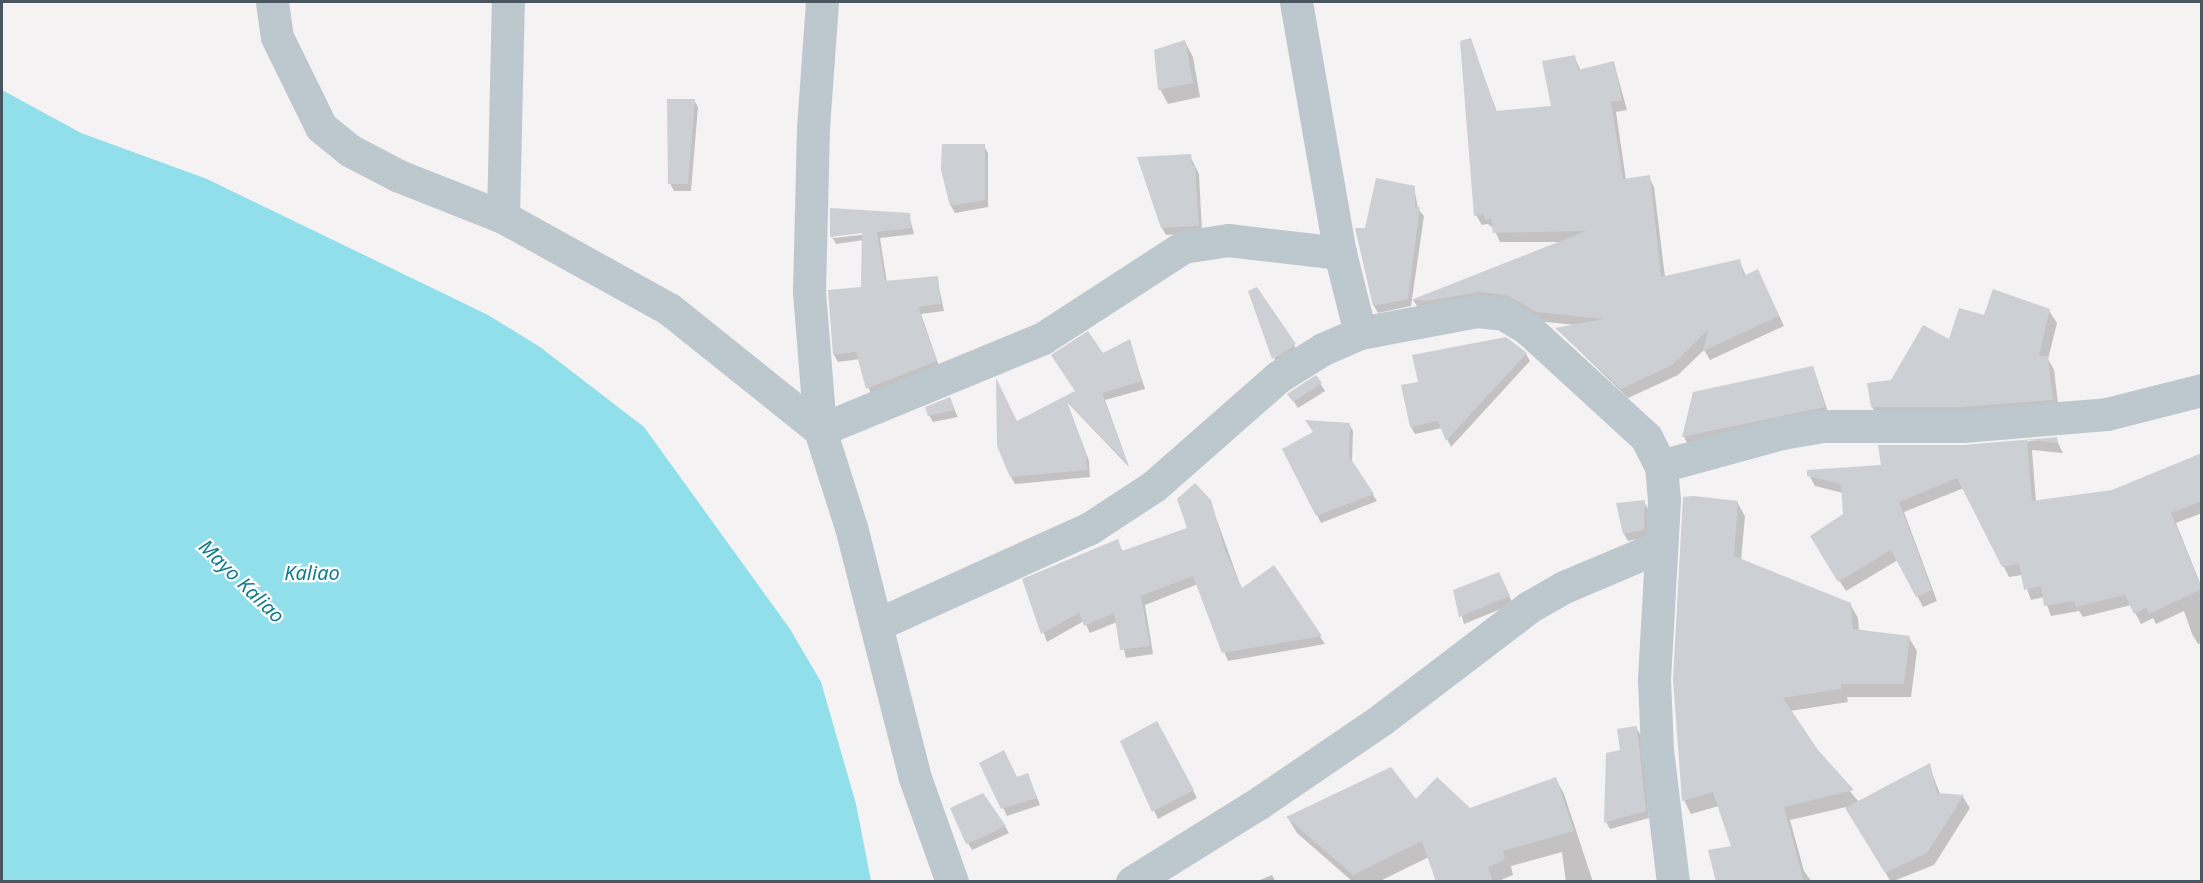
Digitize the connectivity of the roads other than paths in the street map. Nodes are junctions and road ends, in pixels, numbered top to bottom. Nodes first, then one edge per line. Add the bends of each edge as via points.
1 (272, 2) edge
2 (508, 2) edge
3 (822, 2) edge
4 (1296, 2) edge
5 (503, 217) junction
6 (1340, 253) junction
7 (1360, 333) junction
8 (2202, 390) edge
9 (820, 430) junction
10 (1661, 466) junction
11 (1661, 546) junction
12 (876, 625) junction
13 (952, 882) edge
14 (1132, 882) edge
15 (1673, 882) edge

1 - 5 street via 277,38 321,127 349,150 399,176
2 - 5 street
3 - 9 street via 813,128 809,292
4 - 6 street
5 - 9 street via 669,309
6 - 7 street
6 - 9 street via 1228,240 1183,247 1043,338
7 - 10 street via 1477,311 1504,314 1528,329 1646,437
7 - 12 street via 1323,349 1278,377 1154,486 1090,528
8 - 10 street via 2107,414 1962,426 1822,426
9 - 12 street
10 - 11 street
11 - 14 street via 1564,587 1529,607 1372,725 1259,803
11 - 15 street via 1654,679 1657,750
12 - 13 street via 915,778

